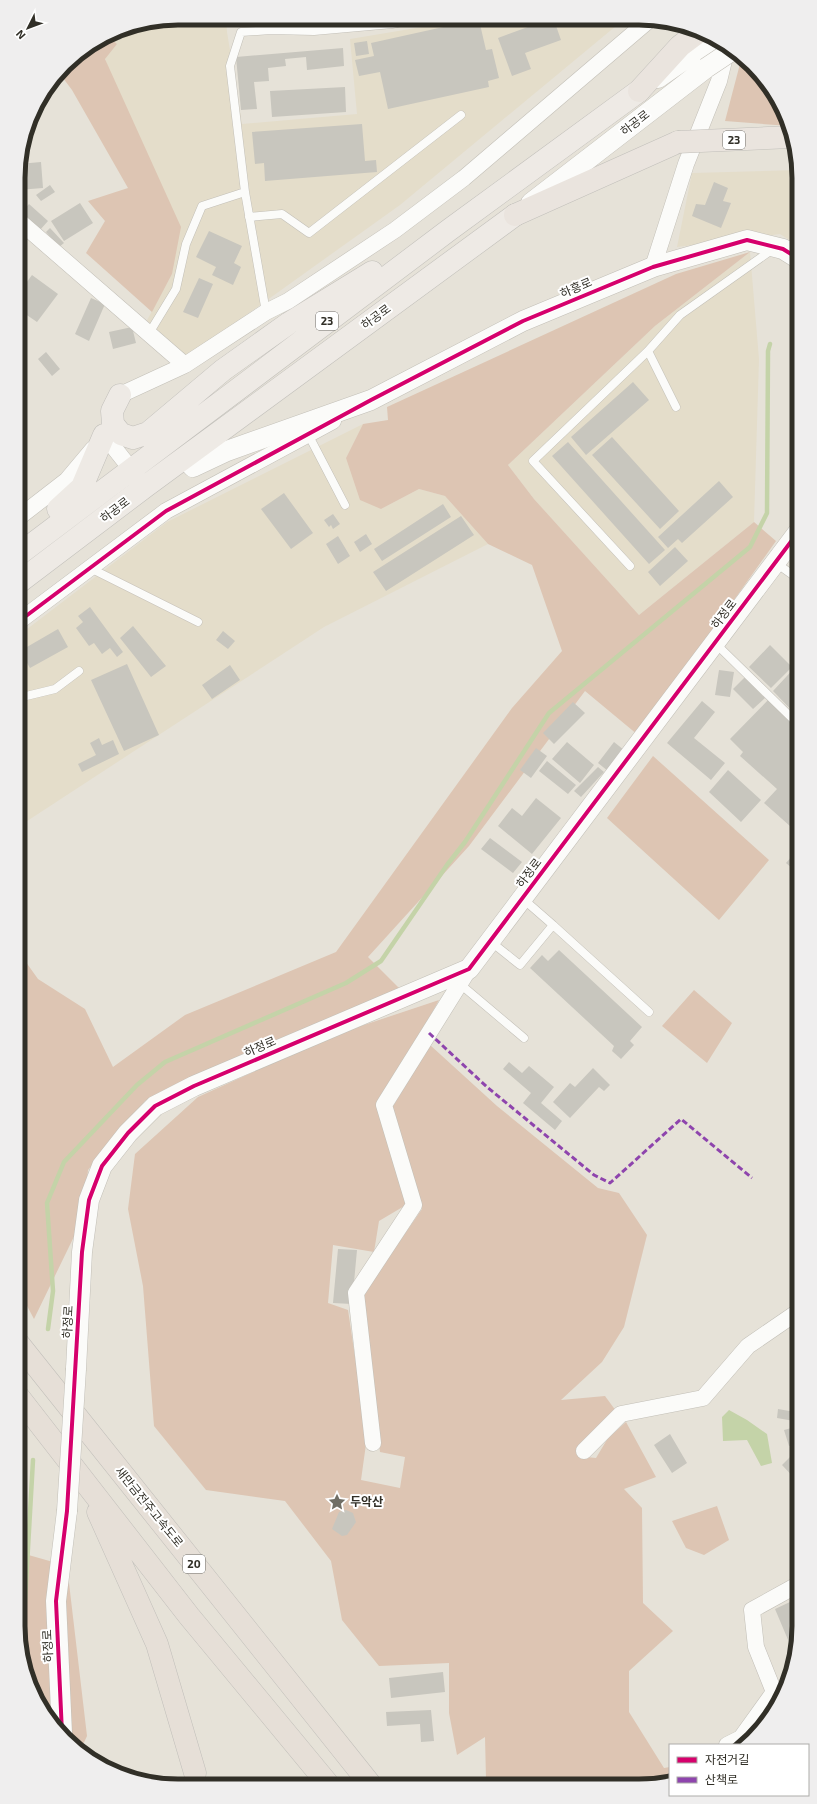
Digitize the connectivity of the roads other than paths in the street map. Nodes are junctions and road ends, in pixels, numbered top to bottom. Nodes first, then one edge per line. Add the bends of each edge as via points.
1 (271, 25) edge
2 (381, 25) edge
3 (643, 25) edge
4 (271, 30) junction
5 (702, 39) edge
6 (726, 53) edge
7 (728, 54) edge
8 (639, 91) joint
9 (461, 115) dead end
10 (786, 137) edge
11 (245, 192) junction
12 (497, 194) junction
13 (515, 215) junction
14 (249, 217) junction
15 (25, 226) edge
16 (789, 249) edge
17 (653, 267) junction
18 (266, 312) junction
19 (148, 335) junction
20 (648, 351) junction
21 (186, 366) junction
22 (120, 395) junction
23 (371, 400) junction
24 (676, 407) dead end
25 (308, 434) junction
26 (104, 435) junction
27 (185, 458) junction
28 (131, 470) junction
29 (146, 486) junction
30 (345, 506) dead end
31 (25, 513) edge
32 (25, 540) edge
33 (792, 540) edge
34 (25, 551) edge
35 (775, 562) junction
36 (630, 566) dead end
37 (90, 568) junction
38 (792, 574) edge
39 (25, 578) edge
40 (25, 617) edge
41 (198, 622) dead end
42 (715, 643) junction
43 (79, 671) dead end
44 (25, 696) edge
45 (792, 718) edge
46 (522, 898) junction
47 (553, 925) junction
48 (490, 941) junction
49 (465, 977) junction
50 (649, 1012) dead end
51 (524, 1038) dead end
52 (792, 1316) edge
53 (25, 1352) edge
54 (25, 1405) edge
55 (373, 1443) dead end
56 (584, 1451) dead end
57 (81, 1475) junction
58 (792, 1588) edge
59 (62, 1725) edge
60 (729, 1744) edge
61 (195, 1773) dead end
62 (324, 1779) edge
63 (366, 1779) edge

1 - 4 lane
2 - 4 lane via 314,31
3 - 18 street via 464,178 395,230 288,301
4 - 11 lane via 241,32 230,66
5 - 8 highway, 23 via 680,46
6 - 17 street via 719,81 686,164
7 - 13 street, 하공로, bridge
8 - 12 main road, 하공로 / 23
9 - 14 lane via 309,233 282,214
10 - 13 highway, 23, bridge via 678,142
11 - 14 lane
11 - 19 lane via 202,206 186,244 176,288
12 - 22 main road via 289,323 223,370 148,433 134,438 121,434 113,424 112,412
12 - 28 main road, 하공로 / 23
13 - 27 main road, 하공로 / 23
14 - 18 lane
15 - 19 street
16 - 17 street, 하흥로 via 747,240
16 - 20 lane via 680,315
17 - 23 street, 하흥로 via 523,321
18 - 21 street
19 - 21 street
20 - 24 lane
20 - 36 lane via 533,461
21 - 22 street
22 - 26 street via 104,413
23 - 25 street
23 - 27 street, 하흥로 via 227,451 193,467
25 - 30 lane
25 - 37 street via 166,511
26 - 28 street
26 - 31 street via 67,480
26 - 32 main road via 82,487
27 - 29 main road, 하공로 / 23
28 - 29 street
28 - 34 main road, 하공로 / 23
29 - 39 main road, 하공로 / 23
33 - 35 street, 하정로
35 - 38 lane
35 - 42 street, 하정로
37 - 40 street
37 - 41 lane
42 - 45 lane
42 - 46 street, 하정로
43 - 44 lane via 55,689
46 - 47 lane
46 - 48 street, 하정로
47 - 48 lane via 520,965
47 - 50 lane
48 - 49 street, 하정로
49 - 51 lane
49 - 55 street via 384,1105 414,1205 356,1294
49 - 59 street, 하정로, bridge via 194,1086 155,1106 128,1133 102,1166 88,1200 82,1252 66,1511 56,1601
52 - 56 street via 748,1346 703,1398 622,1414
53 - 63 highway, 새만금전주고속도로 / 20
54 - 57 highway
57 - 61 highway via 157,1644
57 - 62 highway via 189,1616
58 - 60 street via 752,1610 756,1647 774,1692 741,1738

